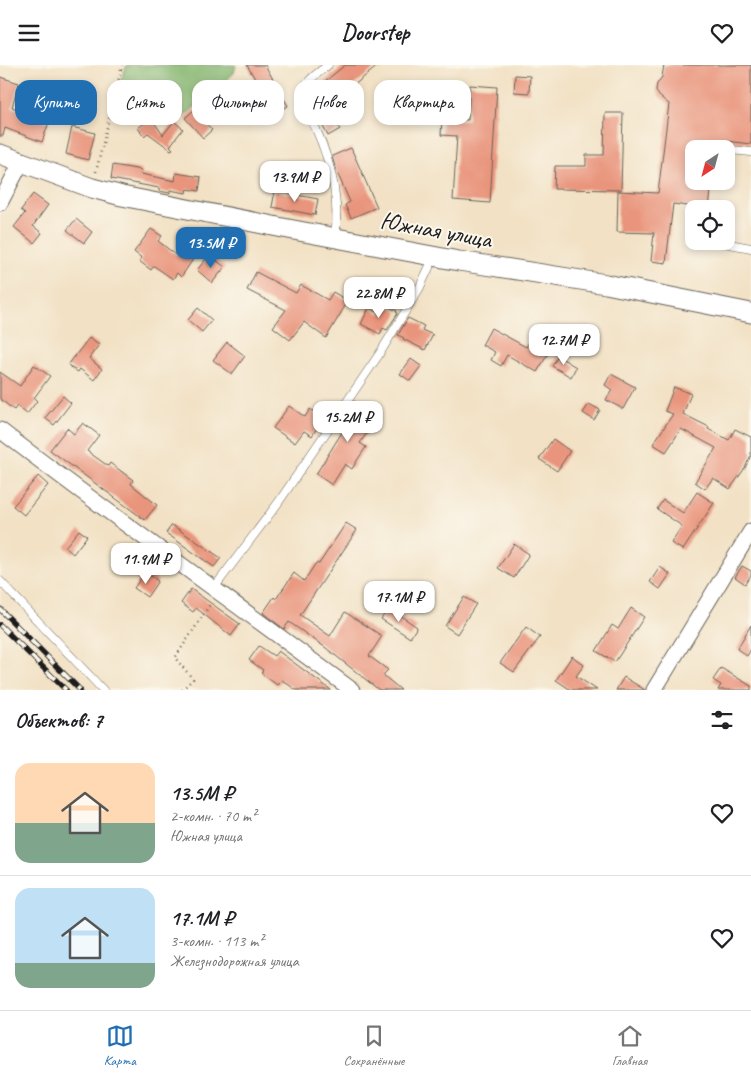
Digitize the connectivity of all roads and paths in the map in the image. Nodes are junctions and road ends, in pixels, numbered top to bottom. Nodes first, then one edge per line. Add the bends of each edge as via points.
1 (122, 65) edge
2 (328, 65) edge
3 (735, 150) edge
4 (751, 152) edge
5 (0, 154) edge
6 (22, 161) junction
7 (92, 188) junction
8 (0, 203) edge
9 (335, 237) junction
10 (735, 244) edge
11 (751, 247) edge
12 (434, 256) junction
13 (751, 313) edge
14 (0, 430) edge
15 (751, 531) edge
16 (0, 581) edge
17 (216, 589) junction
18 (103, 690) edge
19 (182, 690) edge
20 (352, 690) edge
21 (654, 690) edge

1 - 7 path
2 - 9 lane via 303,91 304,106 316,129 333,179 338,217
3 - 4 lane
5 - 6 street, Южная улица
6 - 7 street, Южная улица
6 - 8 street
7 - 9 street, Южная улица
9 - 12 street, Южная улица
10 - 11 lane
12 - 13 street, Южная улица via 606,284
12 - 17 lane via 419,289 380,353
14 - 17 street
15 - 21 street
16 - 18 lane
17 - 19 path via 175,658 193,679
17 - 20 street

